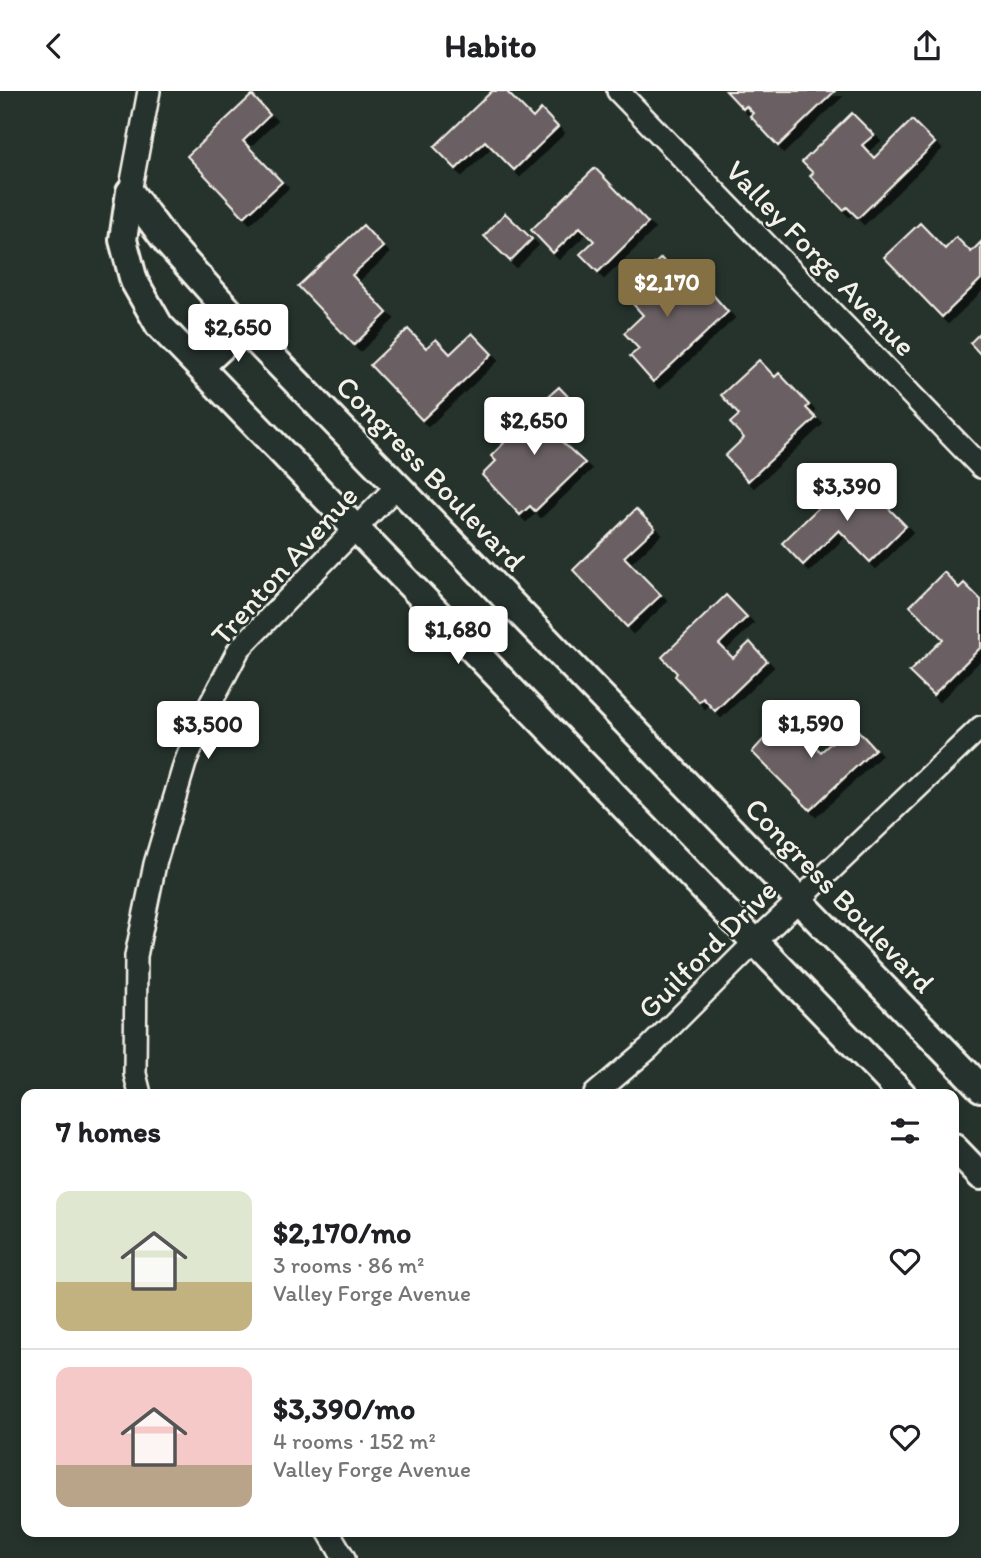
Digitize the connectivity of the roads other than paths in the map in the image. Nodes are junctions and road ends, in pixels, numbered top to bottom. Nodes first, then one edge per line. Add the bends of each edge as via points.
1 (149, 91) edge
2 (618, 91) edge
3 (130, 192) junction
4 (243, 327) junction
5 (201, 366) junction
6 (981, 467) edge
7 (398, 485) junction
8 (356, 527) junction
9 (981, 727) edge
10 (798, 901) junction
11 (756, 941) junction
12 (981, 1088) edge
13 (139, 1089) edge
14 (601, 1089) edge
15 (897, 1089) edge
16 (959, 1153) edge
17 (981, 1176) edge
18 (332, 1537) edge
19 (344, 1558) edge

1 - 3 street
2 - 6 street, Valley Forge Avenue
3 - 4 street, Congress Boulevard via 167,242
3 - 5 street via 123,240 134,281 159,325
4 - 5 street
4 - 7 street, Congress Boulevard
5 - 8 street
7 - 8 street, Trenton Avenue
7 - 10 street, Congress Boulevard
8 - 11 street
8 - 13 street, Trenton Avenue via 239,649 185,763 155,864 136,955
9 - 10 street, Guilford Drive
10 - 11 street, Guilford Drive
10 - 12 street, Congress Boulevard
11 - 14 street, Guilford Drive via 649,1048
11 - 15 street
16 - 17 street
18 - 19 street

